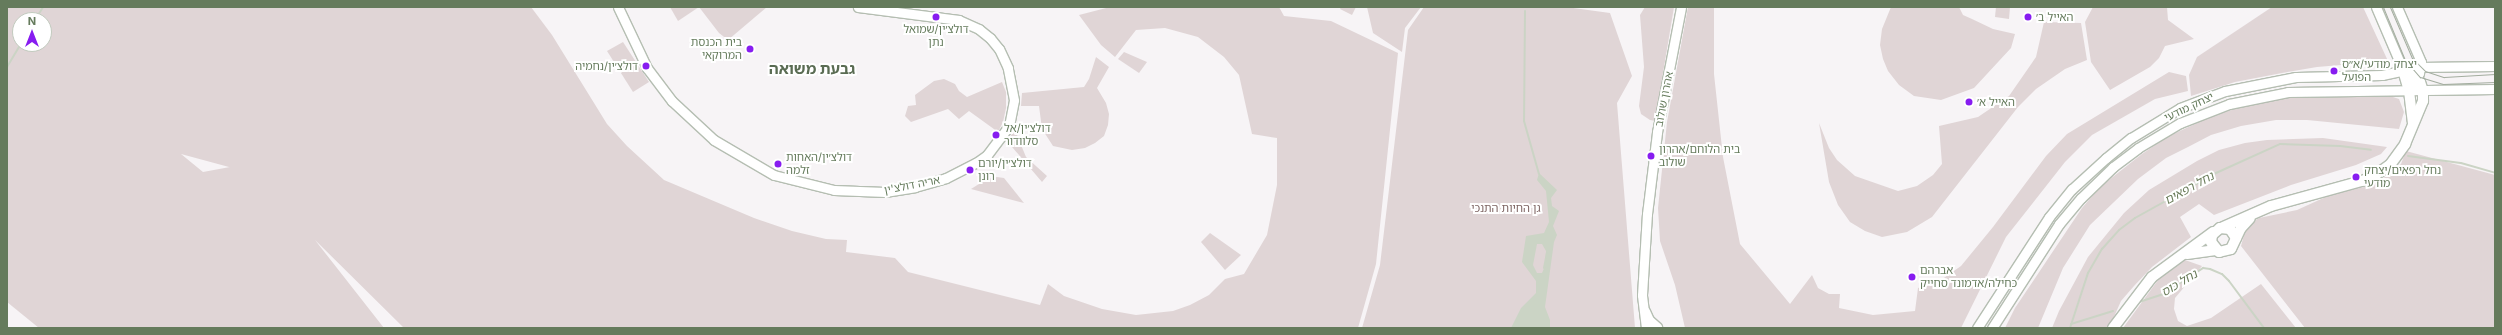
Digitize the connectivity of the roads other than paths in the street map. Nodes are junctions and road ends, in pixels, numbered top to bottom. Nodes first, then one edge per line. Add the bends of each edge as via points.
1 (618, 7) edge
2 (858, 7) edge
3 (1681, 7) edge
4 (2376, 7) edge
5 (2397, 7) edge
6 (2495, 66) edge
7 (2422, 67) junction
8 (2403, 70) junction
9 (2416, 79) junction
10 (2495, 89) edge
11 (2409, 91) junction
12 (2423, 91) junction
13 (2413, 123) junction
14 (2261, 210) junction
15 (2223, 227) junction
16 (2214, 232) junction
17 (2236, 238) junction
18 (2216, 250) junction
19 (2177, 258) junction
20 (1642, 287) junction
21 (1646, 328) edge
22 (1658, 328) edge
23 (1977, 328) edge
24 (1992, 328) edge
25 (2113, 328) edge

1 - 2 street, אריה דולצ'ין via 647,68 672,101 714,140 774,174 834,190 885,192 946,178 987,155 1009,126 1014,100 1008,68 999,49 990,38 979,29 959,20
3 - 20 street, אהרון שולוב via 1657,132 1647,214
4 - 8 street
5 - 7 street via 2419,54
6 - 7 street, יצחק מודעי
7 - 8 street, יצחק מודעי
7 - 9 street
8 - 9 main road
8 - 11 main road
8 - 23 street, יצחק מודעי via 2382,74 2296,77 2249,85 2205,98 2159,120 2106,158 2062,201 2040,230
9 - 11 street
9 - 12 main road
10 - 12 street, יצחק מודעי
11 - 12 street, יצחק מודעי
11 - 13 main road
11 - 24 street, יצחק מודעי via 2306,90 2268,95 2211,109 2165,131 2113,167 2071,209 2054,230
12 - 13 main road via 2422,105
13 - 14 main road via 2400,152 2390,164 2374,176
14 - 15 main road
14 - 17 main road via 2248,220
15 - 16 main road
15 - 17 main road via 2230,229
16 - 18 main road via 2211,242
16 - 19 main road
17 - 18 main road via 2231,249 2224,252
18 - 19 main road via 2198,251
19 - 25 main road via 2141,288
20 - 21 street, אהרון שולוב
20 - 22 street, אהרון שולוב via 1645,311 1649,320

